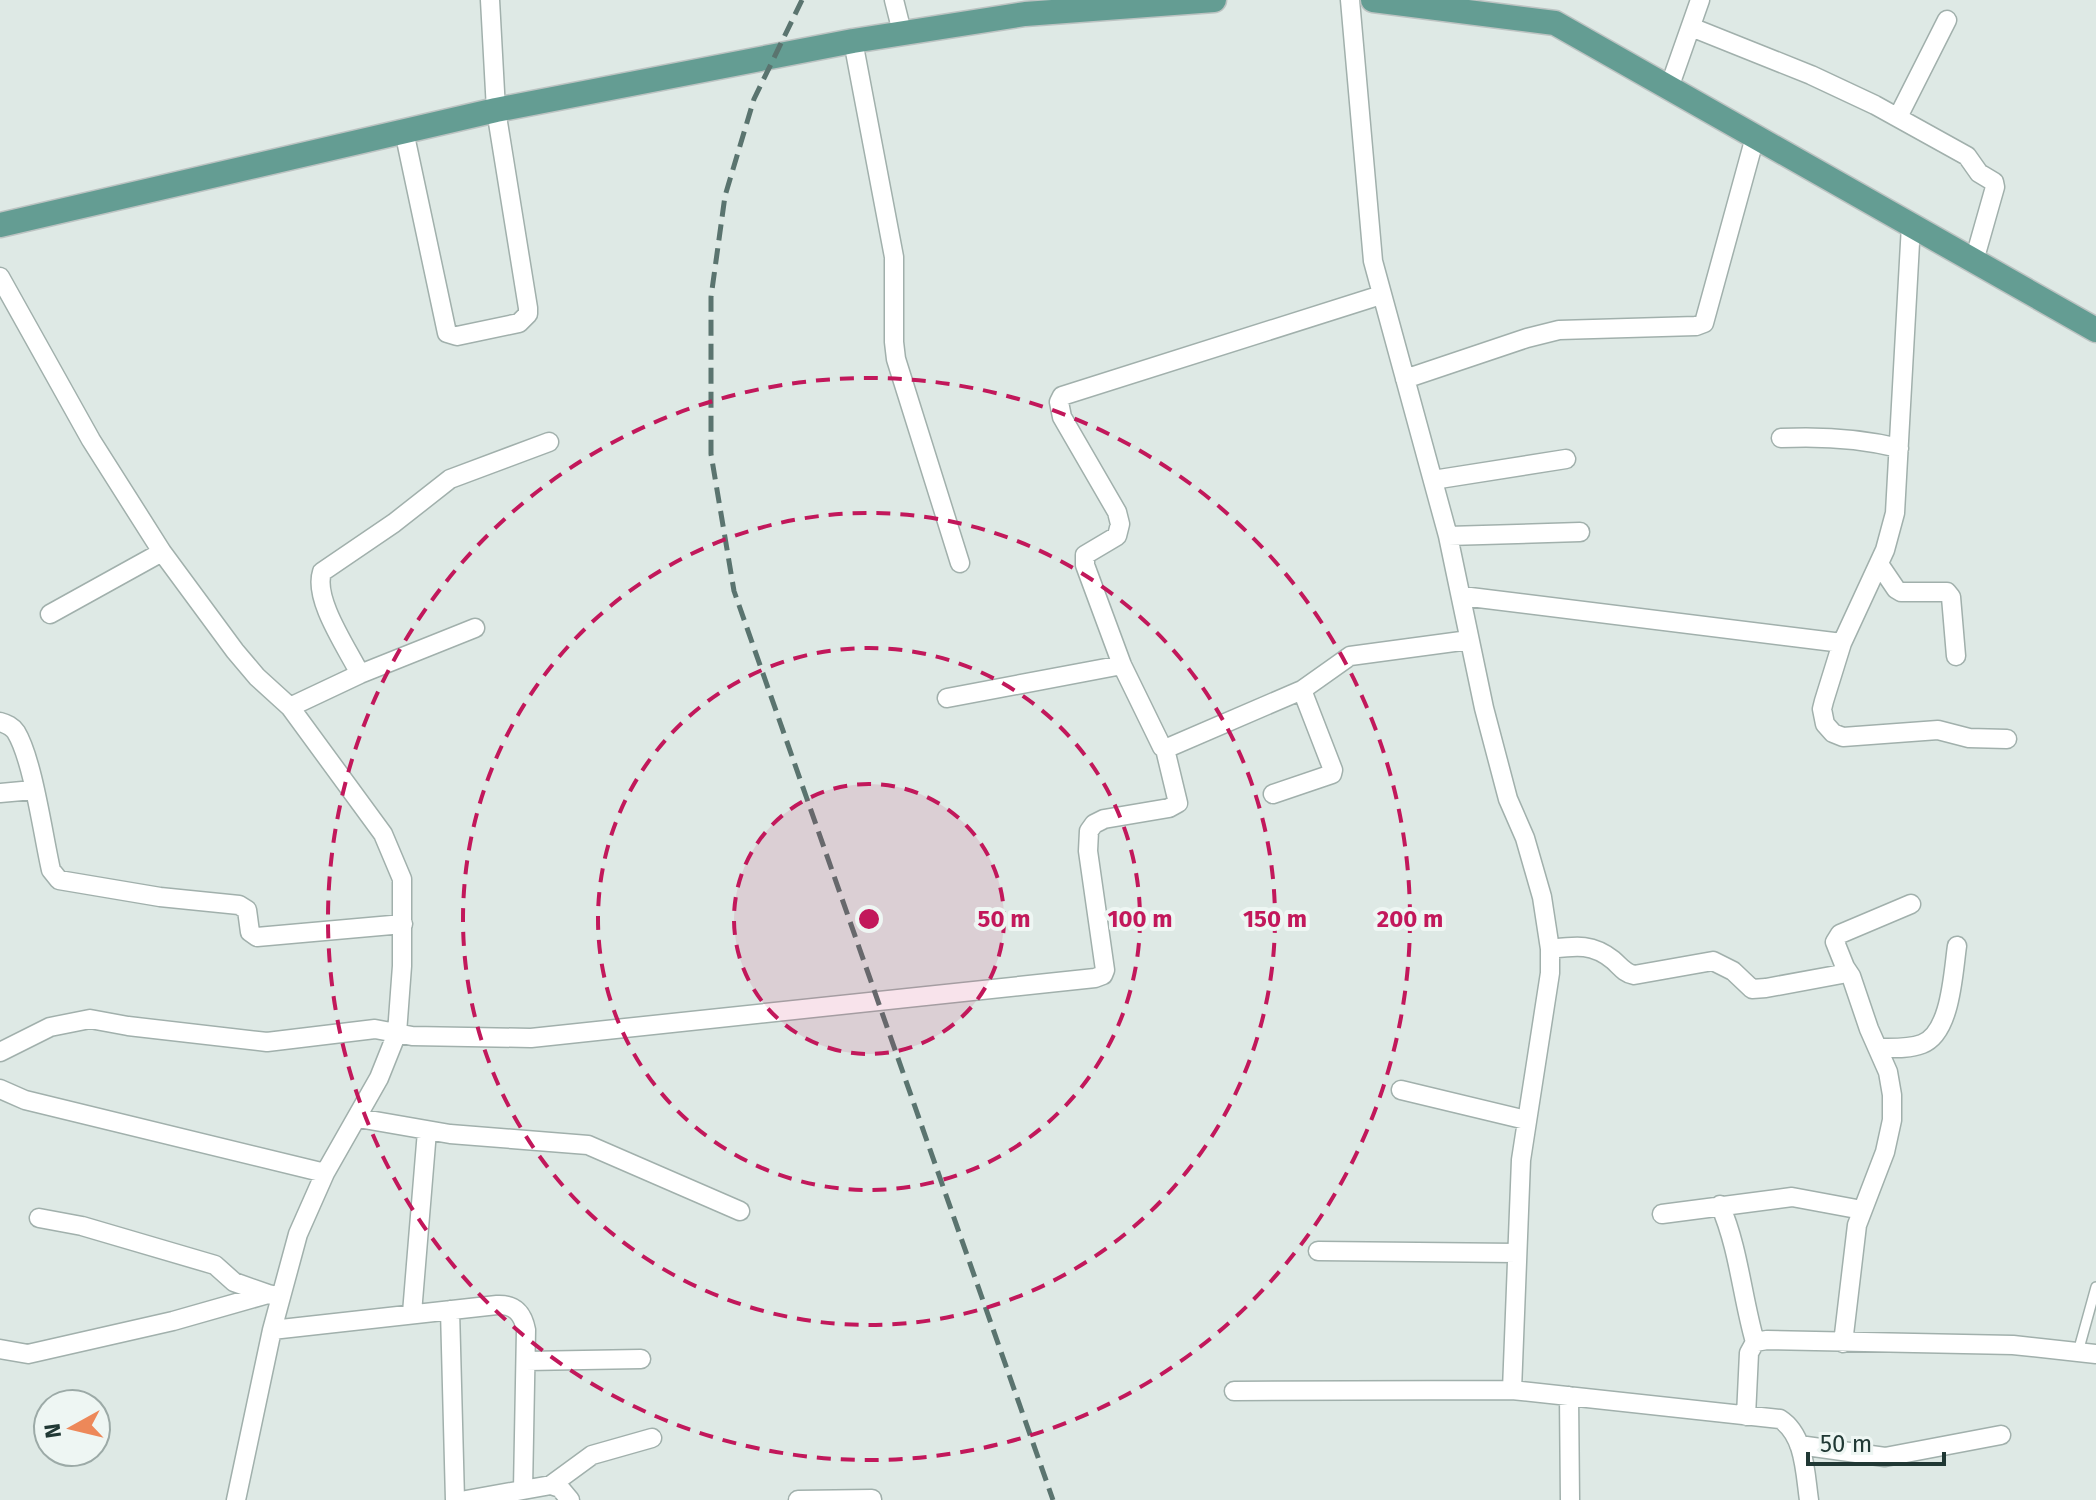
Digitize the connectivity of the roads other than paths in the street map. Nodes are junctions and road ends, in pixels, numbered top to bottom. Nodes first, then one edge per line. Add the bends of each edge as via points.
1 (490, 0) edge
2 (894, 0) edge
3 (1214, 0) edge
4 (1350, 0) edge
5 (1373, 0) edge
6 (1700, 0) edge
7 (1083, 4) edge
8 (1947, 20) dead end
9 (1691, 27) junction
10 (902, 32) junction
11 (853, 41) junction
12 (1669, 88) junction
13 (496, 110) junction
14 (1898, 117) junction
15 (404, 131) junction
16 (1755, 137) junction
17 (1, 221) edge
18 (1911, 225) junction
19 (1974, 261) junction
20 (0, 277) edge
21 (1381, 295) junction
22 (2096, 330) edge
23 (1405, 379) junction
24 (1781, 438) dead end
25 (549, 442) dead end
26 (1899, 448) junction
27 (1566, 459) dead end
28 (1433, 480) junction
29 (1580, 532) dead end
30 (1448, 536) junction
31 (162, 552) junction
32 (960, 563) dead end
33 (1879, 564) junction
34 (1462, 596) junction
35 (50, 614) dead end
36 (475, 628) dead end
37 (1469, 640) junction
38 (1842, 643) junction
39 (1956, 656) dead end
40 (1122, 665) junction
41 (360, 674) junction
42 (1302, 690) junction
43 (947, 698) dead end
44 (290, 707) junction
45 (0, 722) edge
46 (2007, 739) dead end
47 (1165, 749) junction
48 (33, 790) junction
49 (0, 793) edge
50 (1273, 794) dead end
51 (1911, 904) dead end
52 (403, 924) junction
53 (1957, 946) dead end
54 (1550, 949) junction
55 (1845, 967) junction
56 (397, 1033) junction
57 (1878, 1048) junction
58 (0, 1052) edge
59 (0, 1089) edge
60 (1401, 1090) dead end
61 (358, 1118) junction
62 (1526, 1120) junction
63 (427, 1131) junction
64 (325, 1173) junction
65 (1720, 1205) junction
66 (1862, 1210) junction
67 (740, 1211) dead end
68 (1662, 1214) dead end
69 (39, 1218) dead end
70 (1318, 1251) dead end
71 (1517, 1253) junction
72 (2096, 1287) edge
73 (275, 1296) junction
74 (450, 1310) junction
75 (412, 1313) junction
76 (272, 1330) junction
77 (1755, 1342) junction
78 (1843, 1343) junction
79 (0, 1349) edge
80 (2087, 1353) edge
81 (641, 1359) dead end
82 (526, 1361) junction
83 (1512, 1390) junction
84 (1234, 1391) dead end
85 (1569, 1396) junction
86 (1746, 1416) junction
87 (2001, 1435) dead end
88 (652, 1438) dead end
89 (1799, 1445) junction
90 (551, 1485) junction
91 (523, 1489) junction
92 (872, 1499) edge
93 (236, 1500) edge
94 (455, 1500) edge
95 (466, 1500) edge
96 (570, 1500) edge
97 (798, 1500) edge
98 (1570, 1500) edge
99 (1809, 1500) edge

1 - 13 street
2 - 10 street
3 - 7 main road
4 - 21 street via 1370,239
5 - 12 main road via 1555,23
6 - 9 street
7 - 10 main road
8 - 14 street
9 - 12 street
9 - 14 street
10 - 11 main road
11 - 13 main road
11 - 32 street via 894,257 896,359
12 - 16 main road
13 - 15 main road
13 - 15 street via 528,308 519,323 457,336 447,333
14 - 19 street via 1967,156 1994,182
15 - 17 main road
16 - 18 main road
16 - 23 street via 1704,323 1559,330
18 - 19 main road
18 - 26 street
19 - 22 main road
20 - 31 street via 91,440
21 - 23 street
21 - 40 street via 1060,398 1062,417 1119,517 1117,536 1085,559
23 - 28 street
24 - 26 street via 1844,438
25 - 41 street via 450,479 322,572 325,606
26 - 33 street via 1895,513
27 - 28 street
28 - 30 street
29 - 30 street
30 - 34 street
31 - 35 street
31 - 44 street via 235,651
33 - 38 street
33 - 39 street via 1901,592 1947,592
34 - 37 street
34 - 38 street
36 - 41 street
37 - 42 street via 1350,656
37 - 54 street via 1508,799 1542,897
38 - 46 street via 1822,709 1833,733 1843,737 1938,730
40 - 43 street
40 - 47 street
41 - 44 street
42 - 47 street
42 - 50 street via 1332,774
44 - 52 street via 393,852 402,879
45 - 48 street via 14,729 20,740
47 - 56 street via 1178,803 1104,819 1089,831 1105,970 1100,977 531,1038
48 - 49 street
48 - 52 street via 51,870 59,880 239,905 247,910 250,932 257,937
51 - 55 street via 1840,934 1836,948
52 - 56 street
53 - 57 street via 1945,1016 1934,1037 1912,1047
54 - 55 street via 1589,946 1634,975 1713,961 1752,989 1833,977
54 - 62 street
55 - 57 street
56 - 58 street via 375,1029 267,1042 90,1019 50,1027
56 - 61 street
57 - 66 street via 1888,1072 1892,1120
59 - 64 street via 25,1100
60 - 62 street
61 - 63 street
61 - 64 street
62 - 71 street
63 - 67 street via 588,1145
63 - 75 street
64 - 73 street
65 - 66 street via 1792,1197
65 - 68 street
65 - 77 street
66 - 78 street
69 - 73 street via 215,1265 234,1282
70 - 71 street
71 - 83 street
72 - 80 lane
73 - 76 street
73 - 79 street via 28,1354
74 - 75 street
74 - 82 street via 507,1304 517,1310 524,1320
74 - 94 street
75 - 76 street
76 - 93 street
77 - 78 street
77 - 86 street via 1749,1353
78 - 80 street via 2013,1345
81 - 82 street
82 - 91 street
83 - 84 street
83 - 85 street
85 - 86 street
85 - 98 street
86 - 89 street via 1780,1419
87 - 89 street via 1885,1457
88 - 90 street via 592,1455
89 - 99 street
90 - 91 street
90 - 96 street
91 - 95 street
92 - 97 street

